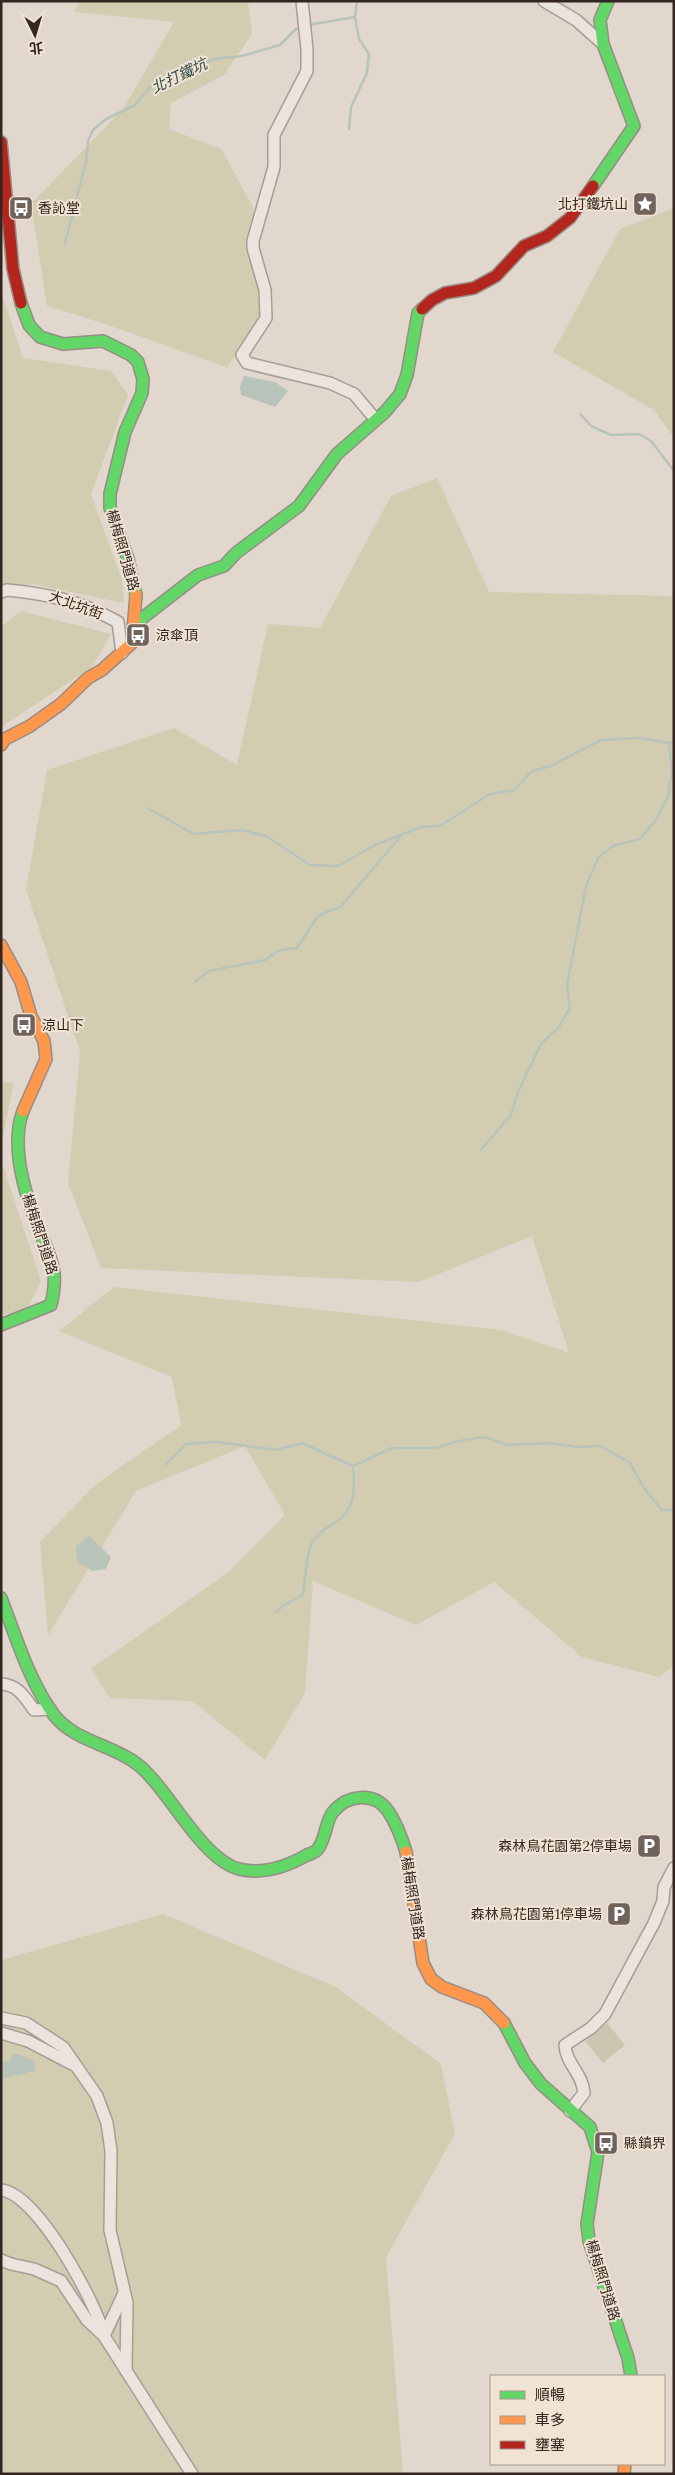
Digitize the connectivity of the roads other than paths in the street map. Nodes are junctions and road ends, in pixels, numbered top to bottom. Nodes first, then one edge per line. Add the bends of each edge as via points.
1 (302, 1) edge
2 (544, 1) edge
3 (608, 1) edge
4 (603, 44) junction
5 (1, 142) edge
6 (4, 198) edge
7 (376, 420) junction
8 (1, 592) edge
9 (136, 623) junction
10 (122, 653) junction
11 (1, 745) edge
12 (1, 945) edge
13 (1, 1325) edge
14 (1, 1598) edge
15 (1, 1684) edge
16 (50, 1709) junction
17 (674, 1868) edge
18 (1, 2018) edge
19 (1, 2033) edge
20 (82, 2072) junction
21 (570, 2111) junction
22 (1, 2190) edge
23 (1, 2260) edge
24 (124, 2293) junction
25 (104, 2336) junction
26 (126, 2370) junction
27 (631, 2375) edge
28 (192, 2474) edge

1 - 7 street via 307,70 274,135 274,167 253,241 265,290 266,318 242,355 247,363 330,383 354,394
2 - 4 street via 576,20
3 - 4 street via 600,20
4 - 7 street via 634,126 621,148 570,218 557,229 524,246 505,268 485,282 474,288 445,293 418,314 407,375 400,394
5 - 6 street, 楊梅照門道路
6 - 9 street, 楊梅照門道路 via 15,284 29,325 40,337 62,344 103,341 138,362 143,379 142,393 125,432 110,494 116,530 133,574 137,597
7 - 9 street via 336,454 299,506 236,553 224,566 198,575
8 - 10 street, 大北坑街 via 46,594 99,612 118,622
9 - 10 street, 楊梅照門道路 via 132,644
10 - 11 street, 楊梅照門道路 via 88,678 61,704 30,726 18,730
12 - 13 street, 楊梅照門道路 via 21,982 31,1016 44,1041 46,1059 22,1114 19,1145 20,1166 30,1208 53,1266 55,1285 51,1305
14 - 16 street, 楊梅照門道路 via 29,1669
15 - 16 street via 12,1685 21,1692 34,1710
16 - 21 street, 楊梅照門道路 via 64,1727 130,1759 146,1771 214,1856 238,1869 269,1871 292,1864 316,1850 332,1813 342,1803 355,1797 378,1801 392,1818 409,1861 423,1963 432,1979 442,1987 484,2003 496,2013 525,2063 541,2084
17 - 21 street via 664,1887 663,1901 654,1923 605,2014 565,2045 566,2054 583,2082 584,2094
18 - 20 street via 26,2023 63,2047
19 - 20 street via 28,2041 66,2059
20 - 24 street via 97,2096 107,2123 111,2151 110,2230
21 - 27 street, 楊梅照門道路 via 590,2127 598,2152 587,2224 589,2241
22 - 25 street via 8,2190 35,2211 100,2318
23 - 25 street via 61,2281 87,2320
24 - 25 street
24 - 26 street via 127,2303
25 - 26 street
26 - 28 street

